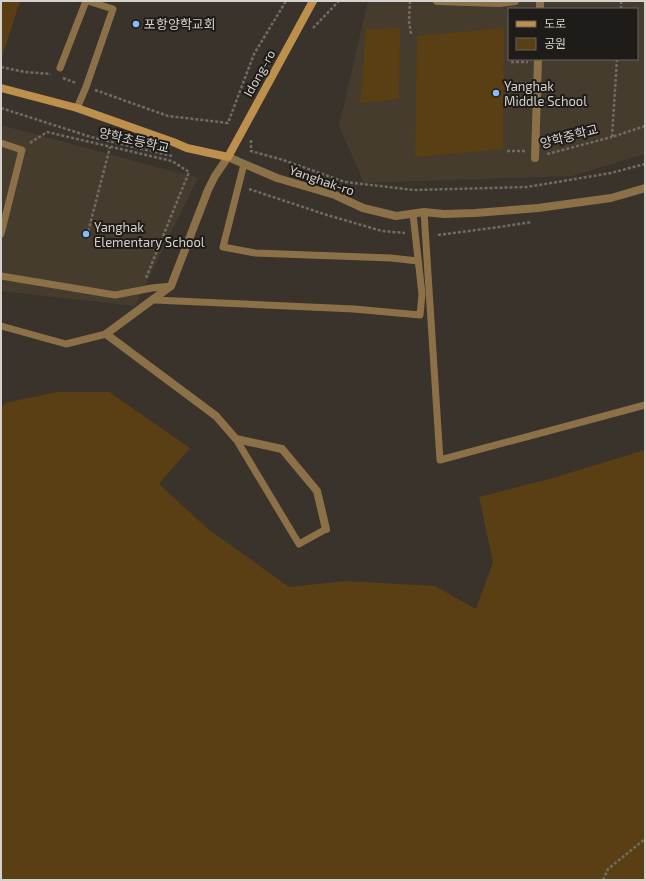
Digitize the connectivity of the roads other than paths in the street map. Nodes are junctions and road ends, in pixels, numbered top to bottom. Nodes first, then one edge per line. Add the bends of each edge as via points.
1 (87, 1) edge
2 (313, 1) edge
3 (437, 1) edge
4 (516, 1) edge
5 (538, 61) edge
6 (60, 68) dead end
7 (1, 88) edge
8 (77, 108) junction
9 (1, 143) edge
10 (535, 154) road end
11 (228, 157) junction
12 (244, 164) junction
13 (645, 188) edge
14 (424, 212) junction
15 (413, 214) junction
16 (1, 234) edge
17 (418, 261) junction
18 (1, 276) edge
19 (171, 286) junction
20 (154, 300) junction
21 (1, 326) edge
22 (106, 334) junction
23 (645, 404) edge
24 (236, 439) junction
25 (326, 529) joint

1 - 6 lane
1 - 8 lane via 113,9
2 - 11 street, Idong-ro
3 - 4 street
5 - 10 street, 양학중학교
7 - 8 street, Yanghak-ro
8 - 11 street, Yanghak-ro via 187,148
9 - 16 lane via 22,150
11 - 12 street, Yanghak-ro
11 - 19 street via 208,190
12 - 15 street, Yanghak-ro via 277,178 335,195 363,208 396,216
12 - 17 lane via 223,247 255,253
13 - 14 street, Yanghak-ro via 612,198 538,208 460,214
14 - 15 street, Yanghak-ro
14 - 23 lane via 440,460
15 - 17 lane
17 - 20 lane via 422,294 420,315 354,309
18 - 19 lane via 115,295
19 - 20 street
20 - 22 street
21 - 22 lane via 66,344
22 - 24 street via 216,416
24 - 25 street via 282,449 317,491
24 - 25 lane via 299,544

